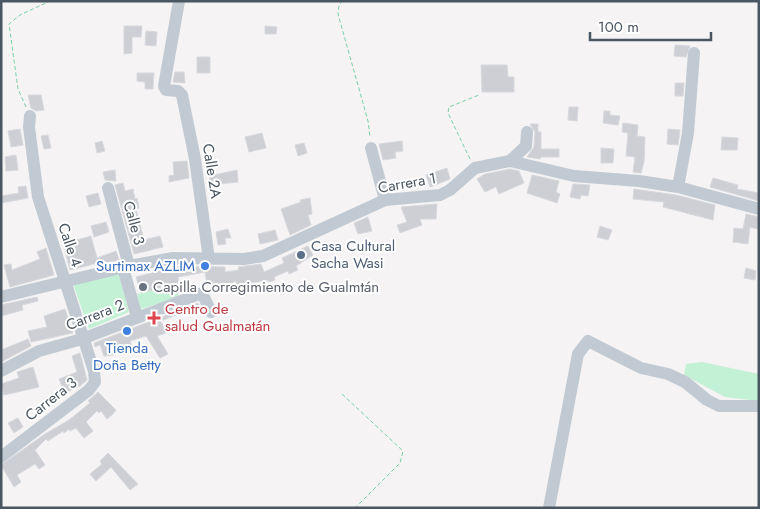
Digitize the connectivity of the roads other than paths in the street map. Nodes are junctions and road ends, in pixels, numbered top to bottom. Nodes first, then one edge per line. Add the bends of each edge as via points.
1 (179, 1) edge
2 (694, 53) dead end
3 (30, 116) road end
4 (527, 132) dead end
5 (371, 148) road end
6 (510, 161) junction
7 (678, 187) junction
8 (108, 188) dead end
9 (385, 200) junction
10 (759, 209) edge
11 (209, 259) junction
12 (126, 267) junction
13 (65, 283) junction
14 (1, 297) edge
15 (211, 312) dead end
16 (137, 317) junction
17 (82, 339) junction
18 (1, 370) edge
19 (95, 382) joint
20 (759, 406) edge
21 (1, 458) edge
22 (549, 508) edge

1 - 11 street, Calle 2A via 164,86 166,90 178,91 182,95
2 - 7 street via 688,133
3 - 13 street, Calle 4 via 38,197
4 - 6 street via 526,146
5 - 9 street
6 - 7 street via 574,176
6 - 9 street, Carrera 1 via 475,168 440,195
7 - 10 street
8 - 12 street, Calle 3
9 - 11 street, Carrera 1 via 263,256
11 - 12 street, Carrera 1 via 174,258
12 - 13 street, Carrera 1
12 - 16 street, Calle 3
13 - 14 street, Carrera 1
13 - 17 street, Calle 4
15 - 16 street, Carrera 2 via 202,293
16 - 17 street, Carrera 2
17 - 18 street, Carrera 2 via 39,351
17 - 19 street, Calle 4
19 - 21 street, Carrera 3
20 - 22 street via 718,406 685,382 641,368 588,341 578,354

